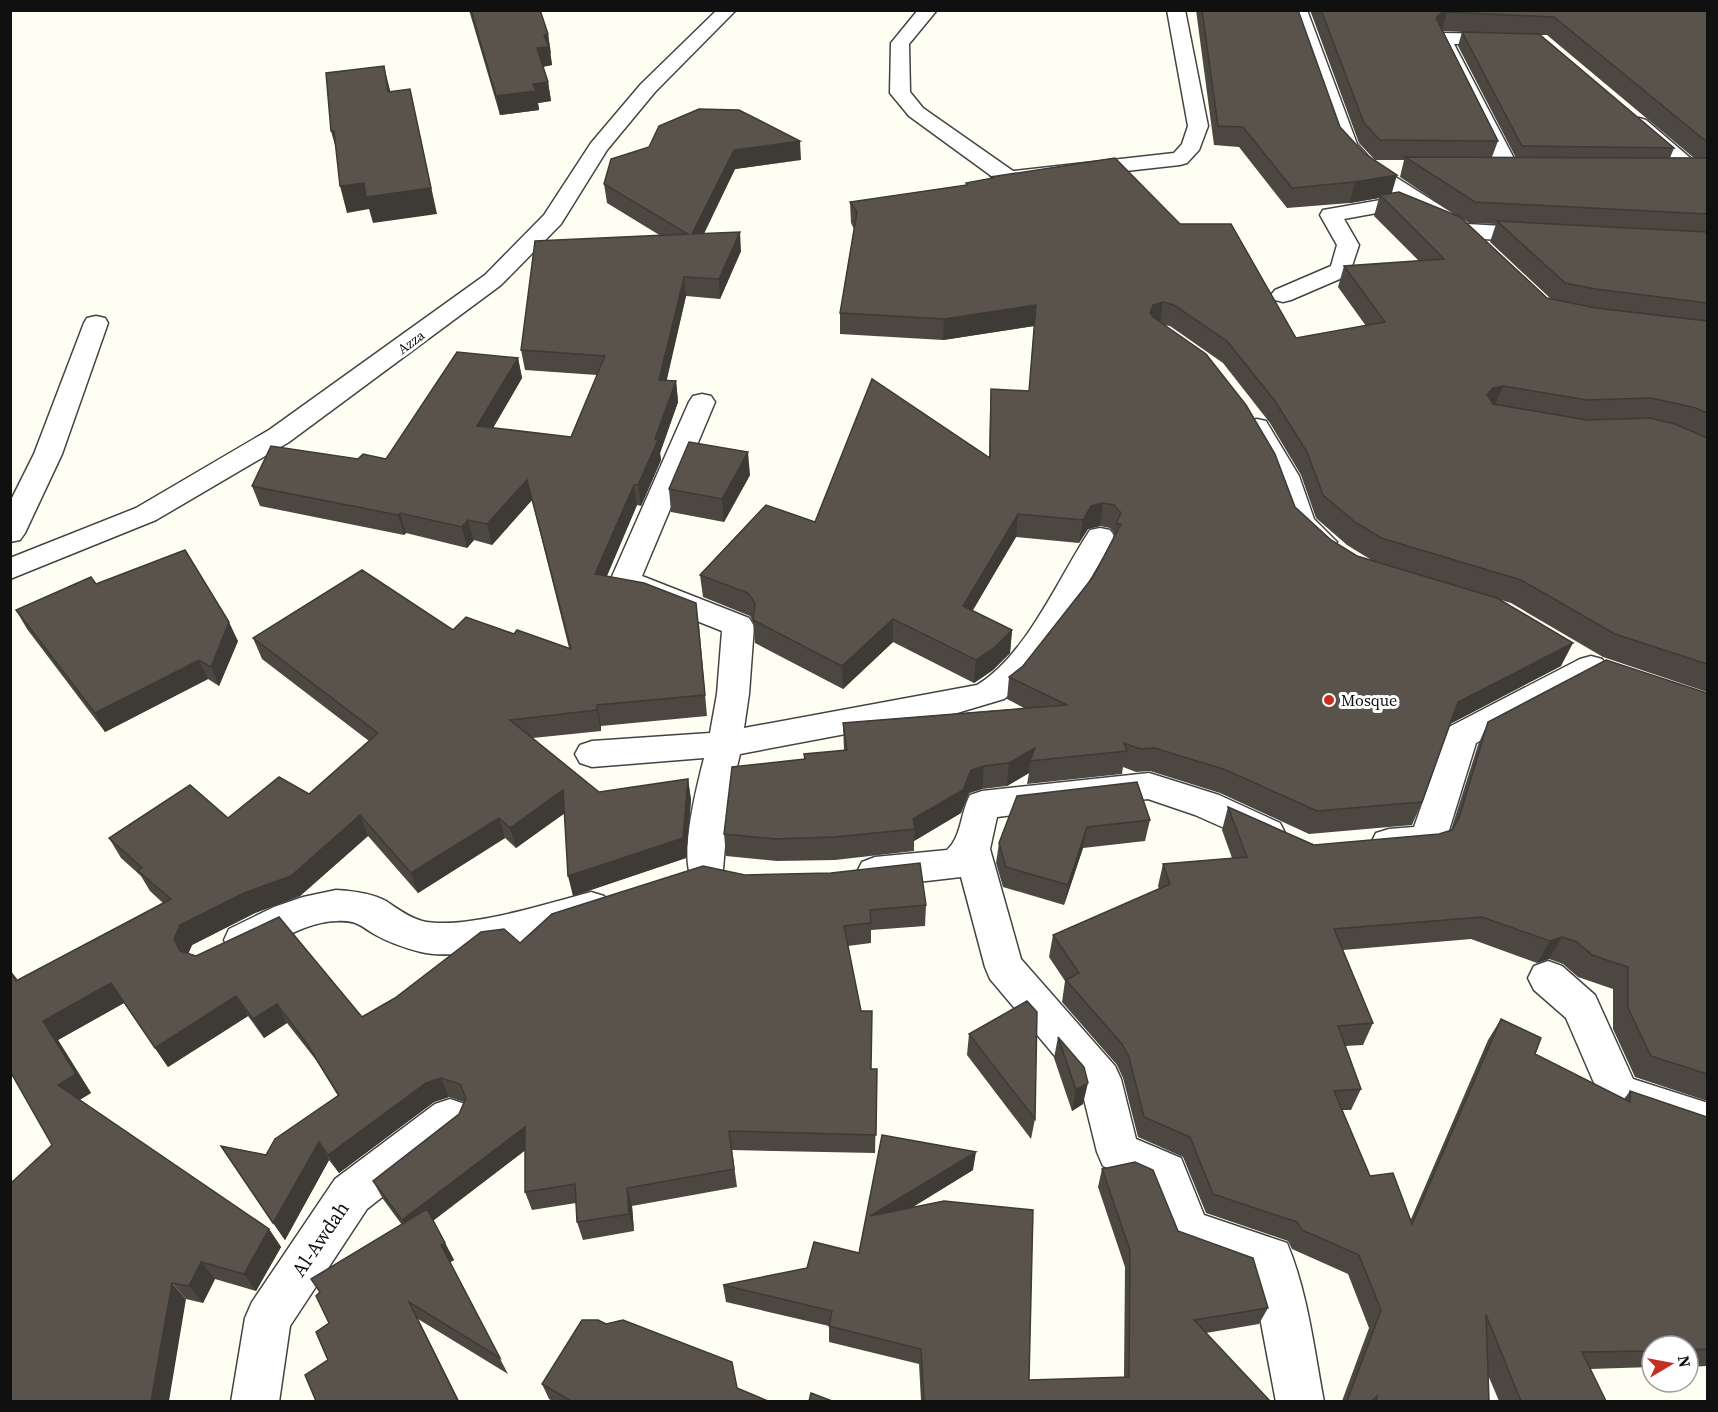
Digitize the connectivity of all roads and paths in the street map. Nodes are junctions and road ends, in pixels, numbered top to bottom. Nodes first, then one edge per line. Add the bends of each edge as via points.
1 (728, 10) edge
2 (929, 10) edge
3 (1176, 10) edge
4 (1298, 10) edge
5 (1518, 40) edge
6 (1622, 110) edge
7 (1368, 168) junction
8 (1403, 168) edge
9 (1485, 168) edge
10 (1508, 168) junction
11 (1532, 168) edge
12 (1660, 171) edge
13 (1701, 172) edge
14 (1463, 231) junction
15 (1558, 236) edge
16 (1489, 255) edge
17 (1283, 295) dead end
18 (96, 323) dead end
19 (702, 402) dead end
20 (1241, 406) edge
21 (10, 533) edge
22 (1100, 537) dead end
23 (1344, 560) edge
24 (10, 568) edge
25 (1560, 649) edge
26 (725, 744) junction
27 (592, 754) dead end
28 (1296, 846) edge
29 (1362, 846) edge
30 (972, 849) junction
31 (705, 875) edge
32 (842, 875) edge
33 (618, 899) edge
34 (217, 953) edge
35 (1548, 978) dead end
36 (450, 1118) edge
37 (1707, 1123) edge
38 (255, 1401) edge
39 (1300, 1401) edge

1 - 24 street, Azza via 648,88 598,147 553,219 493,279 279,436 146,514
2 - 3 street via 900,43 900,93 916,112 1009,178 1180,159 1192,146 1198,126
4 - 7 street via 1347,146
5 - 10 street via 1442,38
6 - 13 street
7 - 8 street
7 - 14 street
9 - 10 street
10 - 11 street
12 - 13 street
14 - 15 street
14 - 16 street
14 - 17 street via 1395,203 1331,215 1348,245 1341,270
18 - 21 street via 48,454
19 - 26 street via 625,581 738,626
20 - 23 street via 1285,476 1301,524
22 - 26 street via 1019,666 990,692
25 - 29 street via 1602,671 1461,736 1428,840
26 - 27 street
26 - 31 street via 711,801
28 - 30 street via 1207,805 1149,786 982,805
30 - 32 street via 956,864
30 - 39 street via 1005,967 1100,1079 1118,1152 1166,1172 1188,1231 1270,1259
33 - 34 street via 505,932 428,938 388,923 369,910 323,908 283,920
35 - 37 street via 1581,1007 1619,1093
36 - 38 street, Al-Awdah via 351,1194 268,1318

